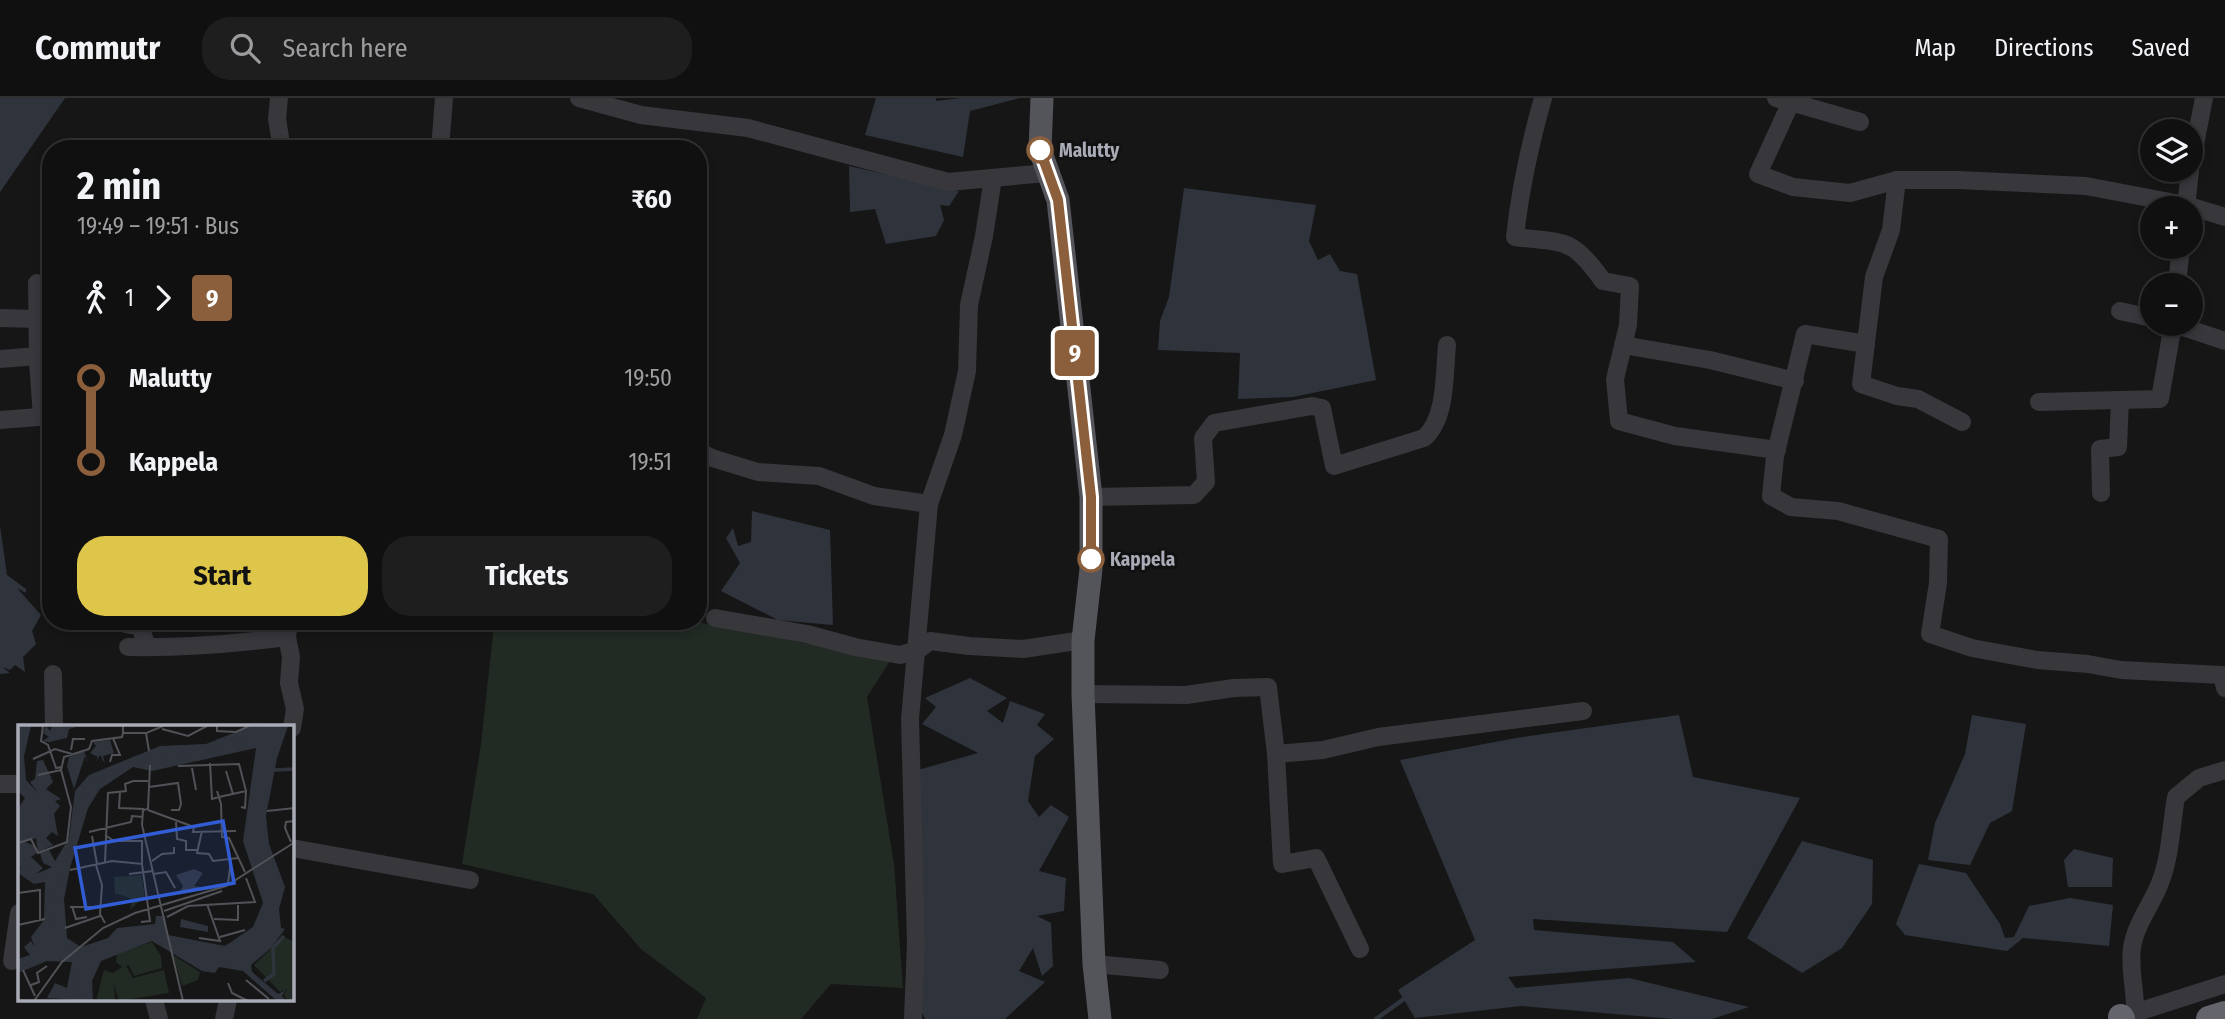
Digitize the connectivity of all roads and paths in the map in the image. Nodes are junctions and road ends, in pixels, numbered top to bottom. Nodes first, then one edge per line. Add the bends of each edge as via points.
1 (279, 98) edge
2 (444, 98) edge
3 (579, 98) edge
4 (1042, 98) edge
5 (1544, 98) edge
6 (2204, 98) edge
7 (1783, 100) edge
8 (2200, 119) edge
9 (1860, 122) dead end
10 (280, 140) edge
11 (441, 140) edge
12 (1047, 173) junction
13 (993, 178) junction
14 (1897, 180) junction
15 (2140, 197) edge
16 (2203, 211) edge
17 (2225, 217) edge
18 (41, 285) edge
19 (2120, 311) dead end
20 (2140, 315) edge
21 (0, 318) edge
22 (37, 319) junction
23 (2203, 334) edge
24 (2171, 336) edge
25 (2225, 341) edge
26 (1866, 344) junction
27 (1447, 345) dead end
28 (1623, 345) junction
29 (38, 356) junction
30 (0, 359) edge
31 (1795, 381) junction
32 (42, 386) edge
33 (2120, 400) junction
34 (2039, 402) dead end
35 (42, 416) edge
36 (0, 420) edge
37 (1962, 422) dead end
38 (1777, 450) junction
39 (707, 456) edge
40 (2101, 493) dead end
41 (1091, 497) junction
42 (929, 504) junction
43 (715, 618) dead end
44 (142, 630) edge
45 (284, 630) edge
46 (288, 630) edge
47 (1083, 640) junction
48 (128, 647) dead end
49 (147, 647) junction
50 (918, 650) junction
51 (53, 674) dead end
52 (2225, 688) edge
53 (1083, 694) junction
54 (1583, 711) dead end
55 (54, 725) edge
56 (292, 725) edge
57 (1276, 754) junction
58 (2225, 769) edge
59 (0, 784) edge
60 (18, 784) edge
61 (294, 848) edge
62 (470, 880) dead end
63 (18, 918) edge
64 (1360, 949) dead end
65 (10, 961) edge
66 (1094, 964) junction
67 (1160, 970) dead end
68 (2225, 984) edge
69 (155, 1002) edge
70 (2225, 1014) edge
71 (2123, 1017) edge
72 (159, 1019) edge
73 (913, 1019) edge
74 (1100, 1019) edge
75 (2209, 1019) edge

1 - 10 street
2 - 11 street
3 - 13 street via 641,115 748,128 948,181
4 - 12 main road via 1040,150
5 - 28 street via 1530,142 1515,237 1561,242 1581,253 1603,281 1630,286
6 - 8 street
7 - 9 street
7 - 14 street via 1758,174 1793,187 1850,193
12 - 13 street
12 - 41 main road via 1058,200
13 - 42 street via 969,305 967,371 953,435
14 - 15 street via 2086,186
14 - 26 street via 1891,230 1874,277
16 - 17 street
18 - 22 street
19 - 20 street
21 - 22 street
22 - 29 street
23 - 25 street
24 - 33 street via 2160,399
26 - 31 street via 1805,334
26 - 37 street via 1861,384 1918,399
27 - 41 street via 1435,428 1424,438 1334,466 1322,408 1245,416 1214,423 1203,438 1206,482 1194,495
28 - 31 street
28 - 38 street via 1615,379 1619,421 1675,436
29 - 30 street
29 - 32 street
31 - 38 street
33 - 34 street
33 - 40 street via 2118,447 2100,449
35 - 36 street
38 - 52 street via 1771,496 1791,507 1838,511 1939,539 1930,634 1972,648 2037,660 2222,675
39 - 42 street via 758,472 819,476 874,496
41 - 47 main road via 1091,569
42 - 50 street
43 - 50 street via 900,655
44 - 49 street
45 - 49 street via 232,644
46 - 56 street
47 - 50 street via 1023,649 930,641
47 - 53 main road
48 - 49 street
50 - 73 street via 910,719 916,943
51 - 55 street
53 - 57 street via 1186,695 1268,687
53 - 66 main road
54 - 57 street
57 - 64 street via 1282,864 1317,858
58 - 71 street via 2199,778 2176,797 2160,882 2132,945 2136,998
59 - 60 street
61 - 62 street
63 - 65 street
66 - 67 street
66 - 74 main road
68 - 71 street
69 - 72 street
70 - 75 highway

